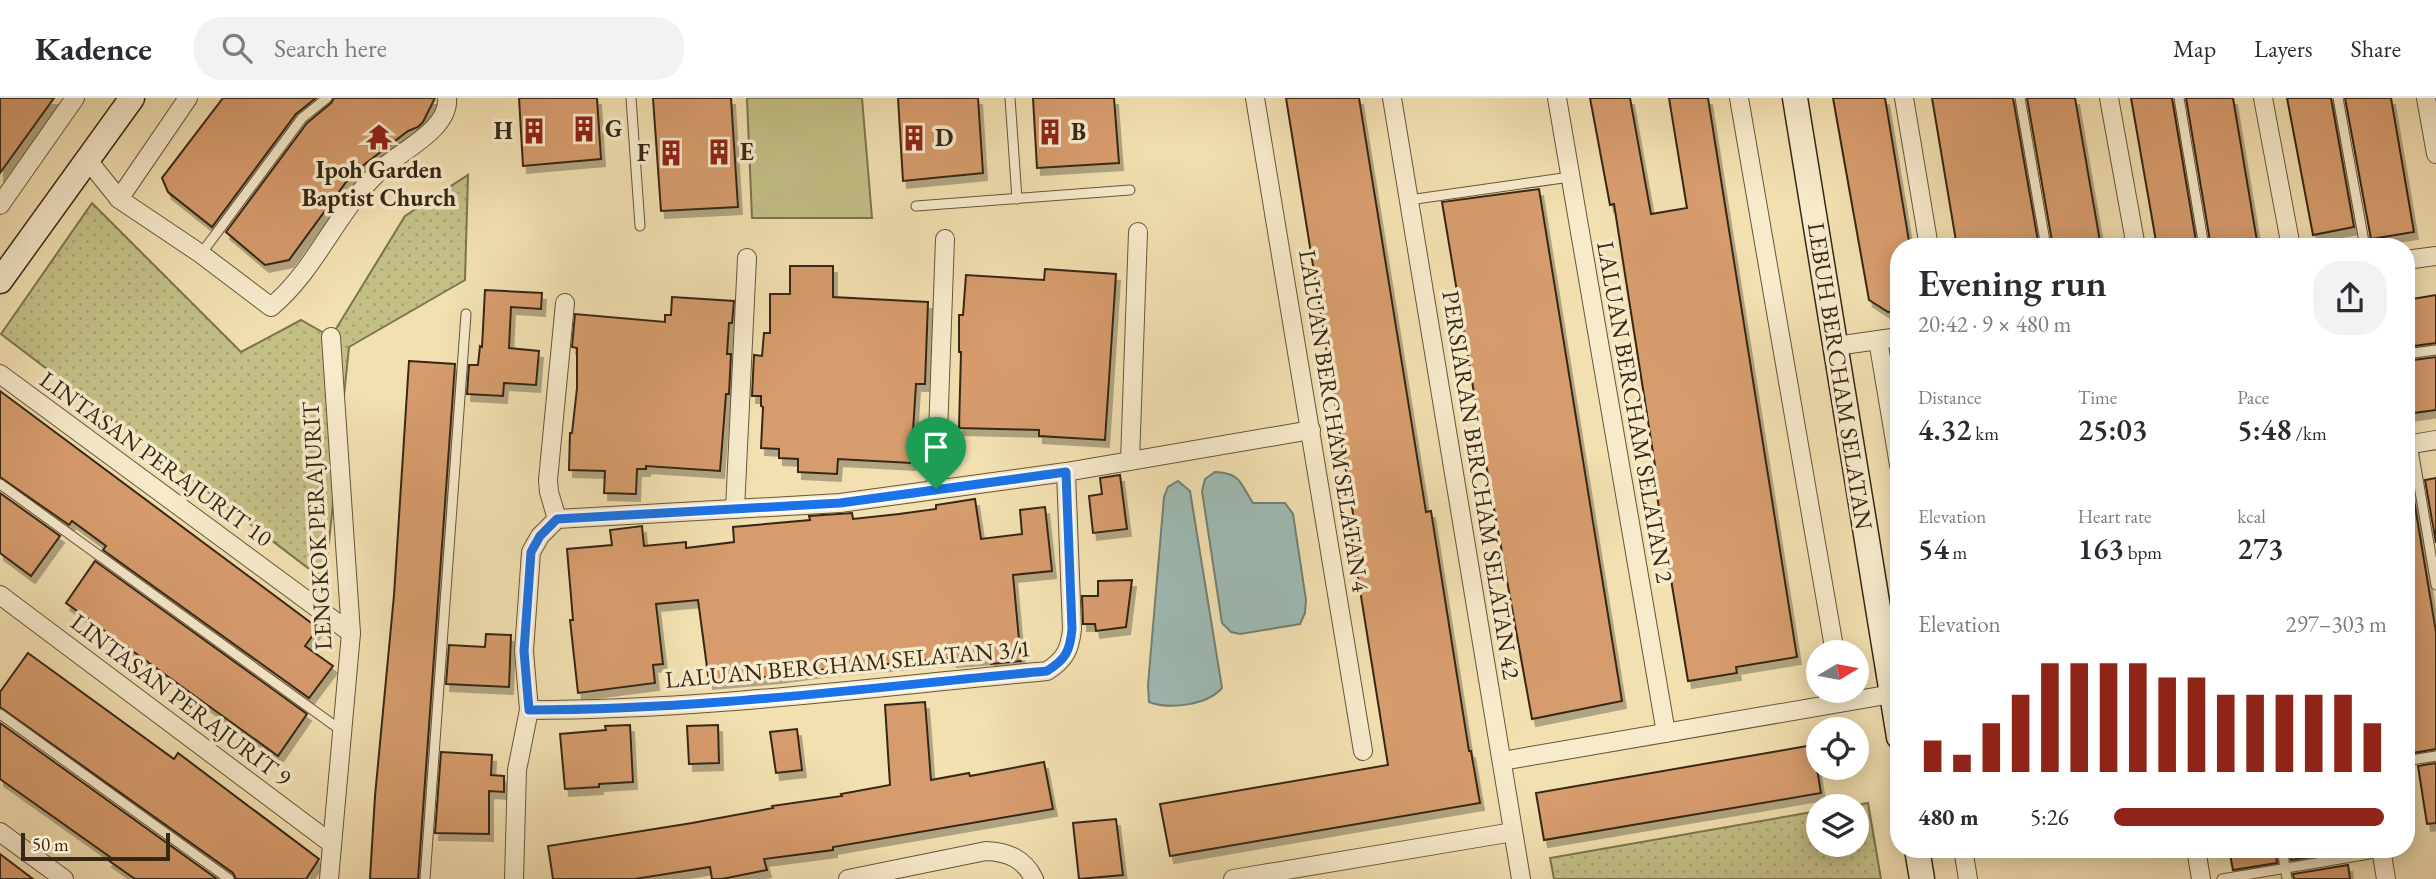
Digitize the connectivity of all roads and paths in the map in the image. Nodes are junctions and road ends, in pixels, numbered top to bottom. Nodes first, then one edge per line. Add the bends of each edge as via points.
1 (75, 98) edge
2 (132, 98) edge
3 (188, 98) edge
4 (327, 98) edge
5 (447, 98) edge
6 (631, 98) edge
7 (1010, 98) edge
8 (1255, 98) edge
9 (1392, 98) edge
10 (1557, 98) edge
11 (1739, 98) edge
12 (1795, 98) edge
13 (1904, 98) edge
14 (2020, 98) edge
15 (2109, 98) edge
16 (2179, 98) edge
17 (2263, 98) edge
18 (2338, 98) edge
19 (2430, 103) edge
20 (2436, 154) edge
21 (87, 159) junction
22 (1570, 177) junction
23 (1129, 190) dead end
24 (119, 199) junction
25 (1017, 199) junction
26 (1409, 200) junction
27 (0, 205) edge
28 (916, 206) dead end
29 (640, 226) dead end
30 (1138, 232) dead end
31 (1927, 238) edge
32 (2044, 238) edge
33 (2134, 238) edge
34 (2202, 238) edge
35 (2289, 238) edge
36 (2363, 238) edge
37 (945, 239) dead end
38 (201, 254) junction
39 (2436, 256) edge
40 (747, 258) dead end
41 (2415, 259) edge
42 (0, 281) edge
43 (565, 303) dead end
44 (466, 314) dead end
45 (331, 337) dead end
46 (1890, 338) edge
47 (1878, 340) junction
48 (1836, 346) junction
49 (2436, 350) edge
50 (2415, 353) edge
51 (0, 374) edge
52 (1890, 411) edge
53 (1311, 430) junction
54 (2436, 440) edge
55 (2415, 444) edge
56 (1130, 461) junction
57 (1066, 472) junction
58 (2415, 476) edge
59 (0, 484) edge
60 (936, 489) junction
61 (735, 509) junction
62 (557, 519) junction
63 (2436, 585) edge
64 (0, 596) edge
65 (351, 633) junction
66 (1833, 640) edge
67 (1890, 682) edge
68 (1890, 694) edge
69 (1869, 695) edge
70 (1808, 704) edge
71 (529, 710) junction
72 (0, 714) edge
73 (342, 731) junction
74 (1666, 733) junction
75 (1363, 751) dead end
76 (2436, 756) edge
77 (2415, 760) edge
78 (1502, 761) junction
79 (0, 832) edge
80 (1513, 832) junction
81 (332, 844) junction
82 (1918, 858) edge
83 (1964, 858) edge
84 (2198, 858) edge
85 (2283, 858) edge
86 (2338, 858) edge
87 (2382, 858) edge
88 (2285, 868) junction
89 (64, 879) edge
90 (229, 879) edge
91 (329, 879) edge
92 (425, 879) edge
93 (514, 879) edge
94 (853, 879) edge
95 (1034, 879) edge
96 (1233, 879) edge
97 (1521, 879) edge
98 (1922, 879) edge
99 (1968, 879) edge
100 (2201, 879) edge
101 (2222, 879) edge
102 (2287, 879) edge
103 (2386, 879) edge

1 - 27 street
2 - 21 street
3 - 24 street
4 - 38 lane via 302,118
5 - 38 street via 446,113 438,124 356,195 300,278 271,307
6 - 29 lane
7 - 25 lane
8 - 53 street, LALUAN BERCHAM SELATAN 4
9 - 26 street, PERSIARAN BERCHAM SELATAN 42
10 - 22 street, LALUAN BERCHAM SELATAN 2
11 - 66 street
12 - 48 street, LEBUH BERCHAM SELATAN
13 - 31 street
14 - 32 lane
15 - 33 street
16 - 34 lane
17 - 35 street
18 - 36 lane
19 - 20 street
21 - 24 street
21 - 42 street
22 - 26 lane
22 - 74 street, LALUAN BERCHAM SELATAN 2
23 - 25 lane
24 - 38 street
25 - 28 lane
26 - 78 street, PERSIARAN BERCHAM SELATAN 42
30 - 56 street
37 - 60 street
39 - 41 street
40 - 61 street
43 - 62 street via 548,480
44 - 92 lane
45 - 65 street, LENGKOK PERAJURIT
46 - 47 street
47 - 48 street
47 - 52 street
48 - 67 street, LEBUH BERCHAM SELATAN
49 - 50 lane
51 - 65 street, LINTASAN PERAJURIT 10
53 - 56 street
53 - 75 street, LALUAN BERCHAM SELATAN 4
54 - 55 street
56 - 57 street
57 - 60 street
57 - 71 street, LALUAN BERCHAM SELATAN 3/1 via 1072,629 1070,648 1047,671 809,696
58 - 63 lane
59 - 73 lane
60 - 61 street via 840,503
61 - 62 street
62 - 71 street via 531,552 524,651
64 - 81 street, LINTASAN PERAJURIT 9
65 - 73 street, LENGKOK PERAJURIT
68 - 69 street
70 - 74 street
71 - 93 street via 517,769
72 - 90 lane
73 - 81 street, LENGKOK PERAJURIT
74 - 78 street
76 - 77 lane
78 - 80 street, PERSIARAN BERCHAM SELATAN 42
79 - 89 street
80 - 96 street
80 - 97 street, PERSIARAN BERCHAM SELATAN 42
81 - 91 street, LENGKOK PERAJURIT
82 - 98 street
83 - 99 street
84 - 100 street
85 - 88 lane
86 - 88 lane
87 - 103 street
88 - 101 lane
88 - 102 lane
94 - 95 street via 993,851 1013,856

